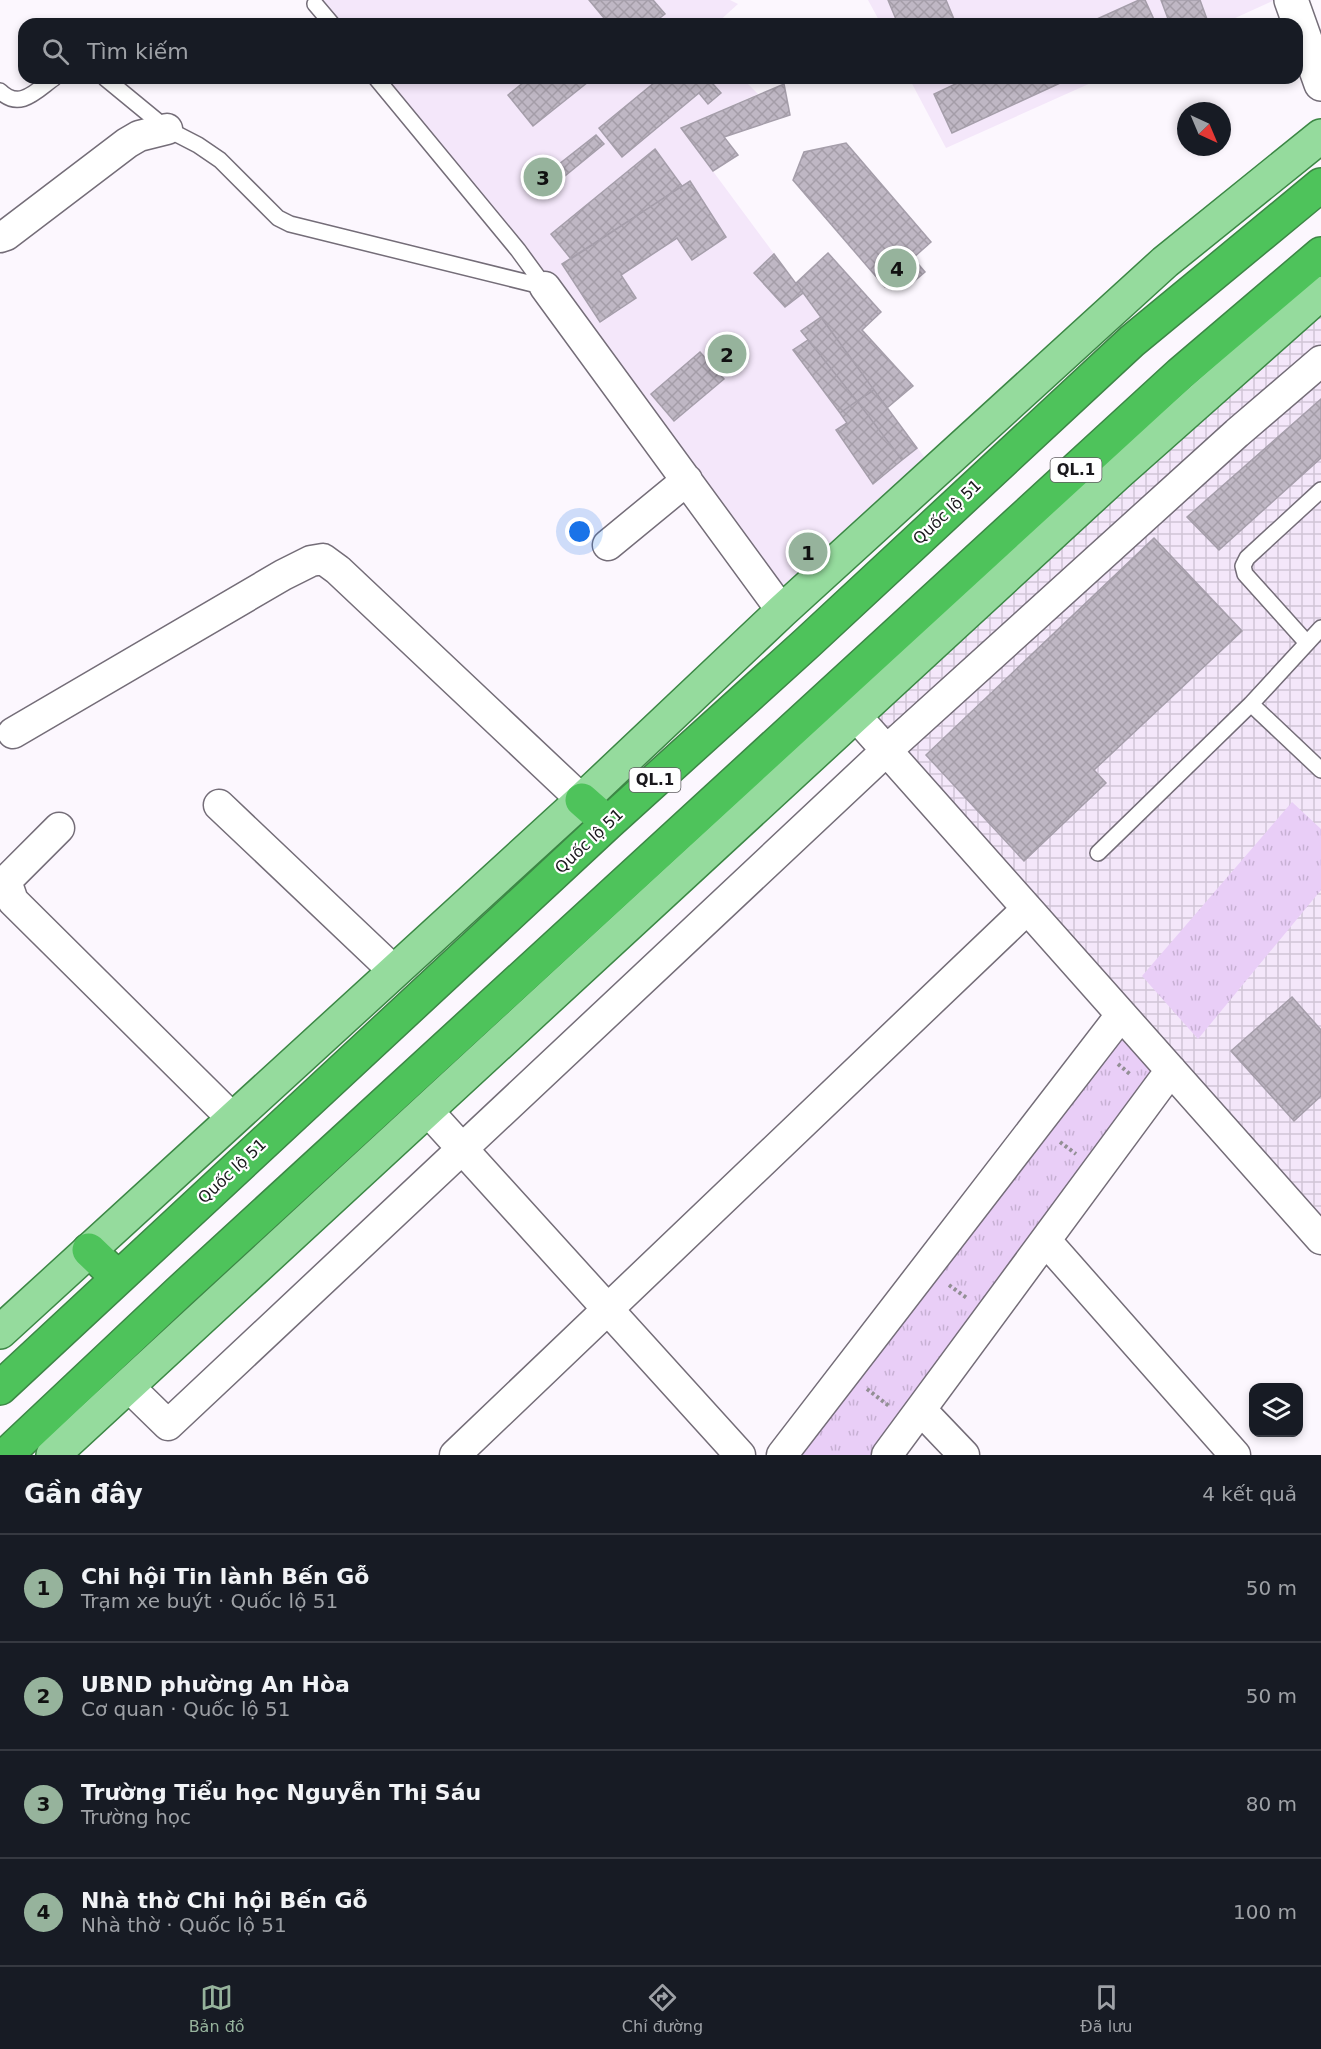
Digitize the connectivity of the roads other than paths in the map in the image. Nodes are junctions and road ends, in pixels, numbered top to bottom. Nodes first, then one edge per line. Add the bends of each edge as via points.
1 (1291, 0) edge
2 (315, 4) dead end
3 (327, 18) edge
4 (1297, 18) edge
5 (1303, 34) edge
6 (46, 84) edge
7 (112, 84) edge
8 (381, 84) edge
9 (1321, 84) edge
10 (0, 91) edge
11 (167, 129) junction
12 (1321, 136) edge
13 (1321, 185) edge
14 (0, 237) edge
15 (1321, 254) edge
16 (545, 288) junction
17 (1321, 293) edge
18 (1321, 361) edge
19 (687, 480) junction
20 (1321, 490) edge
21 (860, 539) junction
22 (609, 546) dead end
23 (885, 569) junction
24 (782, 611) junction
25 (1321, 628) edge
26 (1307, 643) junction
27 (844, 704) junction
28 (1251, 704) junction
29 (13, 733) dead end
30 (886, 751) junction
31 (1321, 770) edge
32 (582, 800) junction
33 (219, 805) dead end
34 (608, 823) junction
35 (59, 828) dead end
36 (1098, 853) dead end
37 (1027, 909) junction
38 (394, 971) junction
39 (1120, 1015) junction
40 (1171, 1070) junction
41 (427, 1110) junction
42 (233, 1119) junction
43 (462, 1149) junction
44 (1321, 1239) edge
45 (1046, 1241) junction
46 (89, 1250) junction
47 (117, 1277) junction
48 (609, 1310) junction
49 (0, 1332) edge
50 (128, 1386) junction
51 (0, 1388) edge
52 (906, 1410) junction
53 (6, 1455) edge
54 (53, 1455) edge
55 (455, 1455) edge
56 (740, 1455) edge
57 (782, 1455) edge
58 (887, 1455) edge
59 (964, 1455) edge
60 (1236, 1455) edge

1 - 4 street
2 - 3 lane
5 - 9 street
6 - 10 lane via 25,99 15,100
7 - 11 lane
8 - 16 lane
11 - 14 street via 127,143
11 - 16 lane via 220,160 278,218 290,224
12 - 21 main road, QL.1 via 1165,262
13 - 23 highway, Quốc lộ 51 / QL.1 via 1132,341
15 - 27 highway, QL.1 via 1180,374
16 - 19 street
17 - 27 main road, QL.1 via 1118,472
18 - 30 street
19 - 22 street
19 - 24 street
20 - 26 lane via 1246,558 1243,566 1245,574
21 - 23 street
21 - 24 main road, QL.1
23 - 34 highway, Quốc lộ 51 / QL.1
24 - 32 main road, QL.1
25 - 26 lane
26 - 28 lane
27 - 30 street
27 - 41 main road, QL.1
27 - 53 highway, QL.1 via 178,1293
28 - 31 lane
28 - 36 lane
29 - 32 street via 283,575 323,559
30 - 37 street
30 - 43 street
32 - 34 highway
32 - 38 main road, QL.1
33 - 38 street
34 - 47 highway, Quốc lộ 51 / QL.1
35 - 42 street via 6,881 13,901
37 - 39 street
37 - 48 street
38 - 42 main road, QL.1
39 - 40 street
39 - 57 street
40 - 44 street
40 - 45 street
41 - 43 street
41 - 50 main road, QL.1
42 - 46 main road, QL.1
43 - 48 street
43 - 50 street via 168,1425
45 - 52 street
45 - 60 street
46 - 47 highway
46 - 49 main road, QL.1
47 - 51 highway, Quốc lộ 51 / QL.1
48 - 55 street
48 - 56 street
50 - 54 main road, QL.1
52 - 58 street
52 - 59 street

